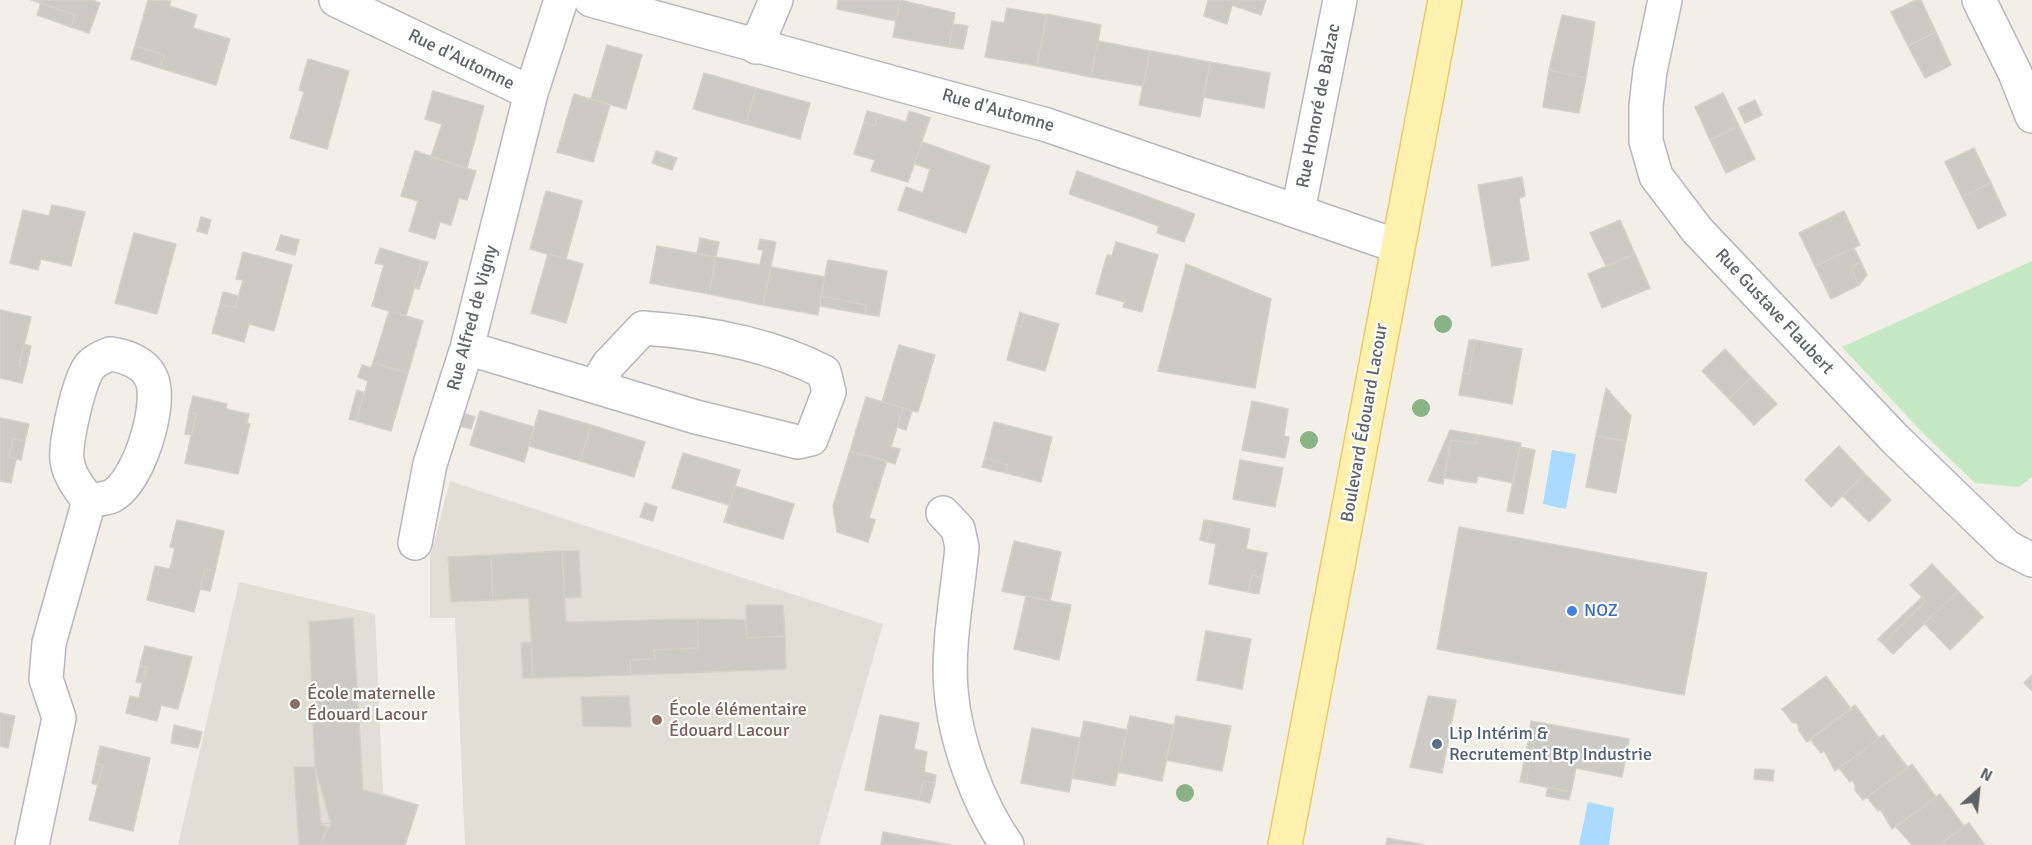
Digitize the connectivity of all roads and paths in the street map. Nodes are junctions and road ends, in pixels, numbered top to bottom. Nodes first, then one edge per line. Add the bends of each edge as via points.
1 (336, 0) edge
2 (561, 0) edge
3 (591, 0) edge
4 (776, 0) edge
5 (1340, 0) edge
6 (1445, 0) edge
7 (1665, 0) edge
8 (1979, 0) edge
9 (756, 47) junction
10 (531, 93) junction
11 (2032, 116) edge
12 (1298, 211) junction
13 (1397, 246) junction
14 (467, 348) junction
15 (595, 386) junction
16 (89, 501) dead end
17 (943, 513) dead end
18 (415, 543) dead end
19 (2032, 560) edge
20 (32, 845) edge
21 (1007, 845) edge
22 (1285, 845) edge

1 - 10 street, Rue d'Automne
2 - 10 street, Rue d'Automne
3 - 9 street, Rue d'Automne
4 - 9 street
5 - 12 street, Rue Honoré de Balzac
6 - 13 main road, Boulevard Édouard Lacour
7 - 19 street, Rue Gustave Flaubert via 1646,106 1646,141 1656,176 1697,230 1895,439 2007,547
8 - 11 street
9 - 12 street, Rue d'Automne via 1047,125
10 - 14 street, Rue Alfred de Vigny
12 - 13 street, Rue d'Automne
13 - 22 main road, Boulevard Édouard Lacour
14 - 15 street
14 - 18 street, Rue Alfred de Vigny via 430,464
15 - 15 street via 696,417 798,442 811,439 829,392 824,372 797,358 687,331 643,328 609,364
16 - 20 street via 49,643 46,679 59,718
17 - 21 street via 958,529 962,547 951,691 970,773

